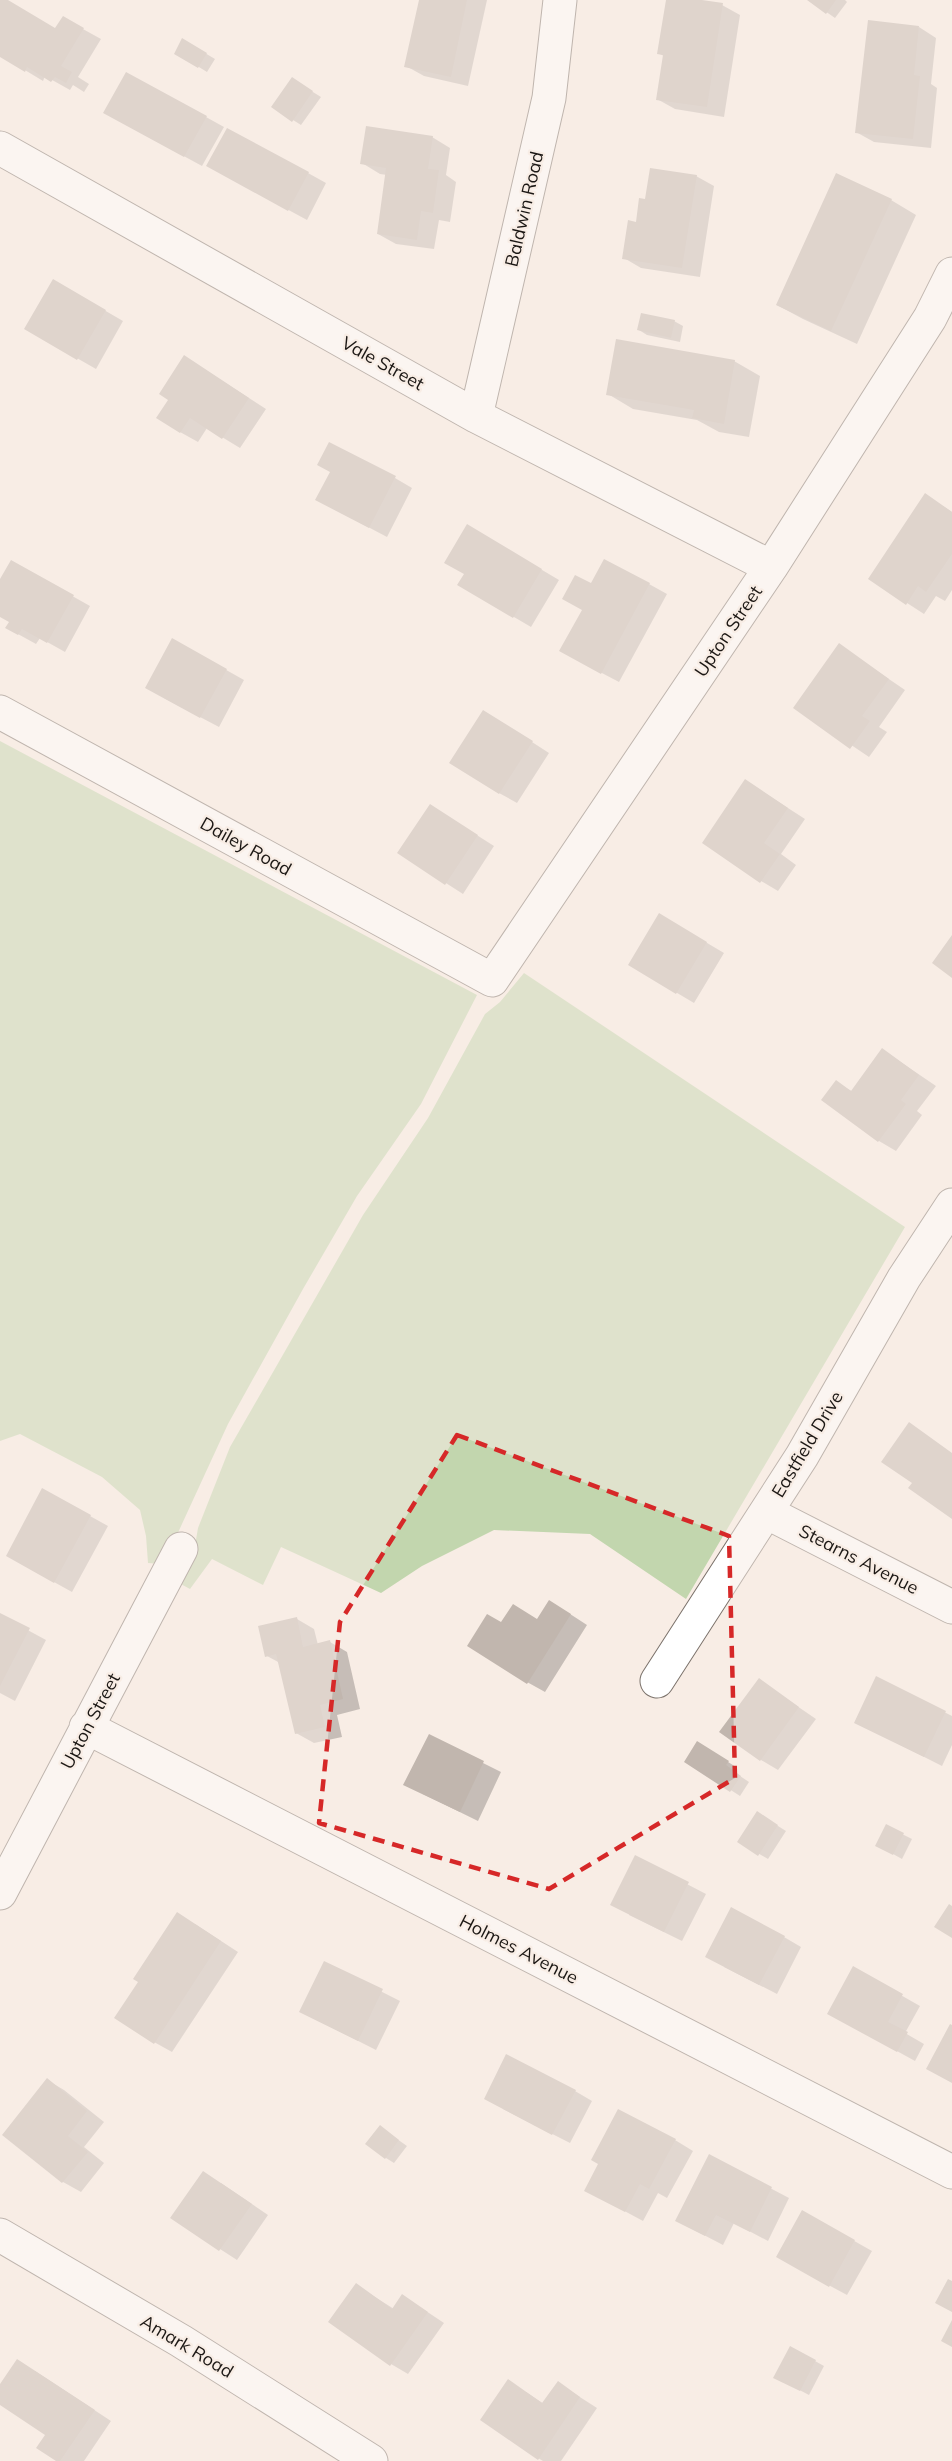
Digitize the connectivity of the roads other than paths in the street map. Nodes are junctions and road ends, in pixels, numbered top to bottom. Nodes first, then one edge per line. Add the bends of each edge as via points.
1 (560, 0) edge
2 (0, 148) edge
3 (952, 274) edge
4 (476, 416) junction
5 (771, 567) junction
6 (0, 712) edge
7 (492, 980) joint
8 (952, 1205) edge
9 (766, 1512) junction
10 (181, 1549) dead end
11 (952, 1607) edge
12 (657, 1681) dead end
13 (86, 1727) junction
14 (0, 1893) edge
15 (952, 2172) edge
16 (0, 2235) edge
17 (371, 2461) edge

1 - 4 street, Baldwin Road via 549,98
2 - 4 street, Vale Street
3 - 5 street, Upton Street via 930,318
4 - 5 street, Vale Street
5 - 7 street, Upton Street
6 - 7 street, Dailey Road
8 - 9 street, Eastfield Drive via 904,1278
9 - 11 street, Stearns Avenue
9 - 12 street, Eastfield Drive
10 - 13 street, Upton Street
13 - 14 street, Upton Street
13 - 15 street, Holmes Avenue
16 - 17 street, Amark Road via 181,2341

